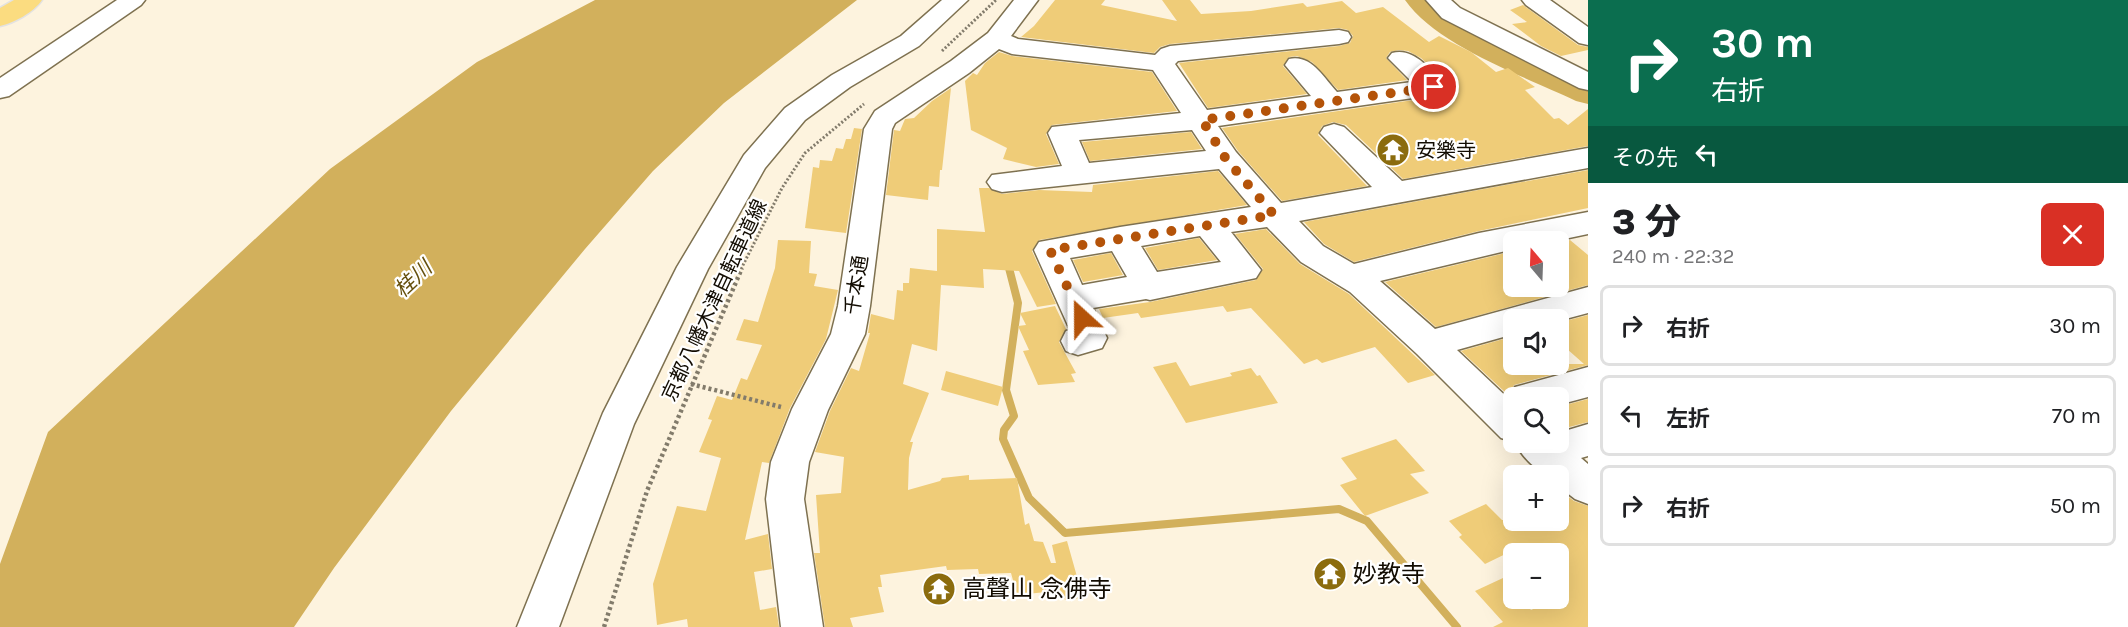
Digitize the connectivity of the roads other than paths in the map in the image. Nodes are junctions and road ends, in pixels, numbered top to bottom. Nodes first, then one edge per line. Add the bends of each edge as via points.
1 (30, 0) edge
2 (133, 0) edge
3 (956, 0) edge
4 (1026, 0) edge
5 (1438, 0) edge
6 (1533, 0) edge
7 (0, 19) edge
8 (1585, 32) edge
9 (1339, 36) dead end
10 (997, 38) junction
11 (1401, 58) dead end
12 (1161, 63) junction
13 (1299, 66) dead end
14 (1588, 82) edge
15 (0, 90) edge
16 (1331, 102) junction
17 (1202, 120) junction
18 (1334, 133) dead end
19 (1588, 158) edge
20 (1226, 159) junction
21 (1080, 175) junction
22 (1002, 182) dead end
23 (1396, 193) junction
24 (1274, 215) junction
25 (1207, 224) junction
26 (1582, 230) edge
27 (1120, 238) junction
28 (1353, 276) junction
29 (1150, 288) junction
30 (1073, 299) junction
31 (1588, 300) edge
32 (1555, 309) edge
33 (1503, 323) edge
34 (1078, 341) dead end
35 (1429, 344) junction
36 (1588, 382) edge
37 (1569, 387) edge
38 (1503, 409) edge
39 (1588, 440) edge
40 (1569, 443) edge
41 (1545, 453) edge
42 (1588, 487) edge
43 (538, 627) edge
44 (802, 627) edge

1 - 7 main road
2 - 15 street
3 - 43 street via 910,41 841,81 795,114 754,162 693,267 616,424
4 - 10 street, 千本通
5 - 14 street via 1451,13
6 - 8 street
9 - 12 street via 1170,54
10 - 12 street via 1012,46
10 - 44 street, 千本通 via 885,117 878,129 848,334 808,414 790,462 785,499
11 - 16 street via 1434,87
12 - 17 street
13 - 16 street
16 - 17 street
17 - 20 street
17 - 21 street via 1062,134
18 - 23 street
19 - 23 street
20 - 21 street
20 - 24 street
21 - 22 street
23 - 24 street
24 - 25 street
24 - 28 street via 1312,254
25 - 27 street
25 - 29 street via 1245,270
26 - 28 street via 1479,244
27 - 29 street
27 - 30 street via 1050,250
28 - 35 street
29 - 30 street
30 - 34 street via 1090,338
31 - 32 street
33 - 35 street
35 - 38 street
36 - 37 street
39 - 40 street
41 - 42 street

